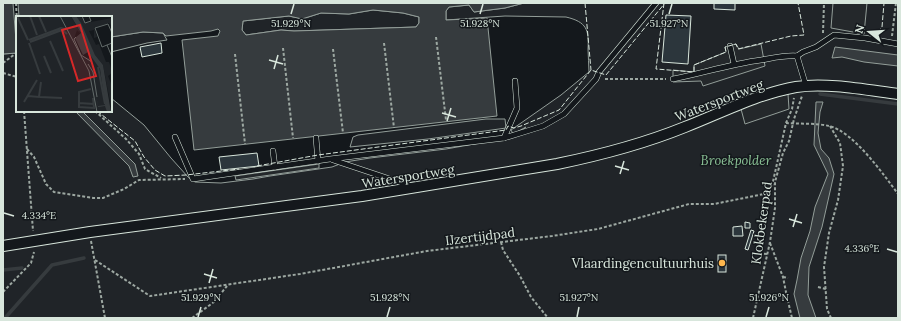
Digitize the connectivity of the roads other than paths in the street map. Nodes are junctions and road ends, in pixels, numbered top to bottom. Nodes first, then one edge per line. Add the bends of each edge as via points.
1 (656, 3) edge
2 (898, 44) edge
3 (730, 46) dead end
4 (798, 56) junction
5 (734, 64) junction
6 (673, 79) road end
7 (515, 81) dead end
8 (801, 87) junction
9 (898, 94) edge
10 (175, 137) dead end
11 (316, 138) dead end
12 (504, 138) junction
13 (273, 151) dead end
14 (330, 159) junction
15 (318, 161) junction
16 (275, 167) junction
17 (416, 187) junction
18 (3, 246) edge

1 - 12 lane, Watersportweg via 596,79 564,114 543,126
2 - 4 lane via 834,35
3 - 5 lane
4 - 5 lane
4 - 8 lane
5 - 6 lane
7 - 12 lane via 517,108
8 - 9 street, Watersportweg via 825,86
8 - 17 street, Watersportweg via 753,99 649,141 618,150 557,164
10 - 16 lane, Watersportweg via 193,179
11 - 15 lane
12 - 14 lane, Watersportweg
13 - 16 lane
14 - 15 lane, Watersportweg
14 - 17 lane
15 - 16 lane, Watersportweg
17 - 18 street, Watersportweg

